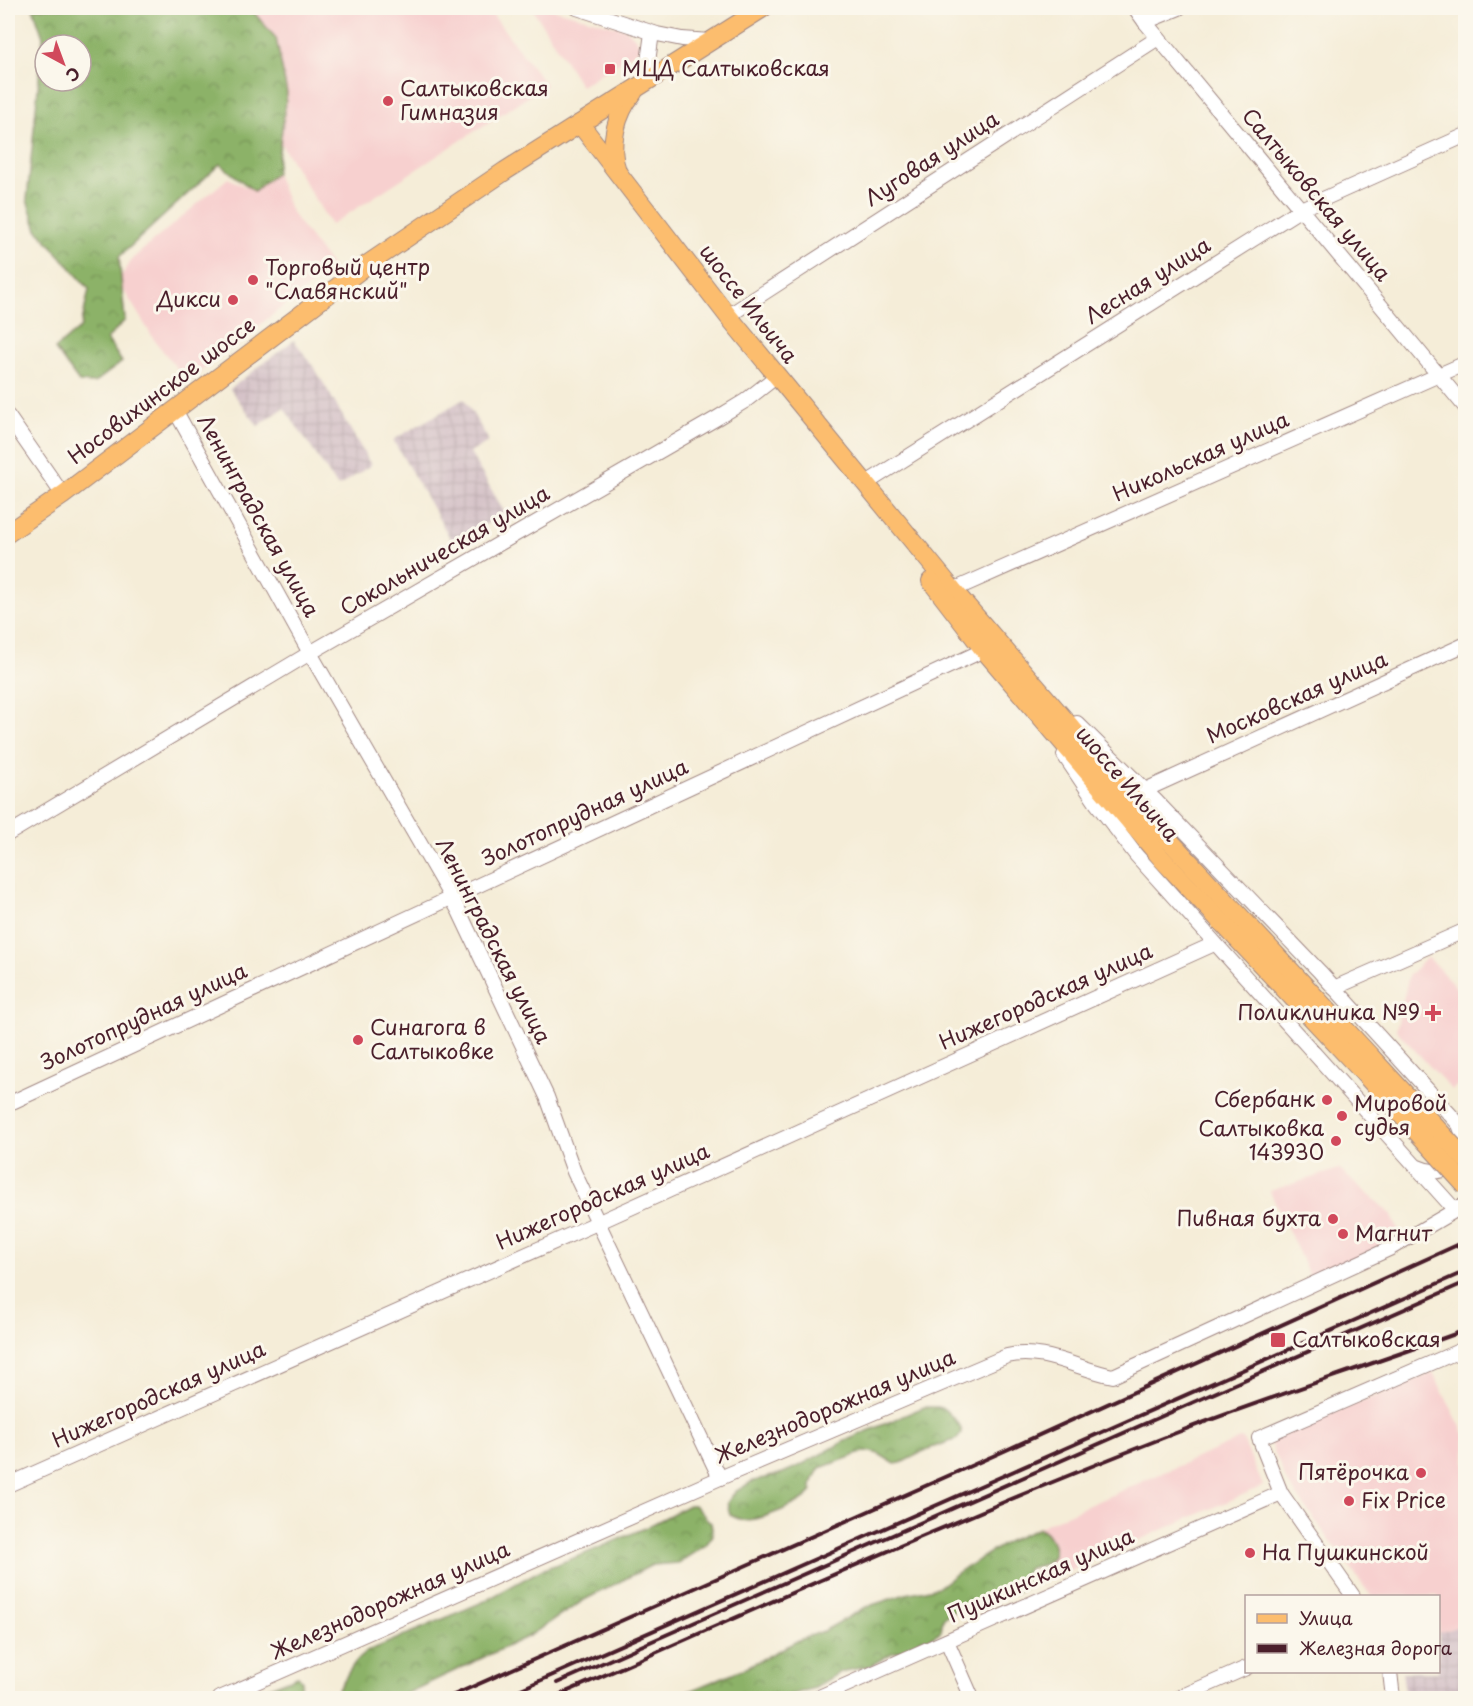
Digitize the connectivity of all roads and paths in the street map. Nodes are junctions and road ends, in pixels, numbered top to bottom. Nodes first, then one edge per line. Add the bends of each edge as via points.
1 (578, 8) edge
2 (763, 8) edge
3 (1135, 8) edge
4 (1179, 8) edge
5 (1145, 22) junction
6 (652, 33) junction
7 (1158, 38) junction
8 (710, 41) junction
9 (641, 85) junction
10 (580, 124) junction
11 (1466, 135) edge
12 (619, 176) junction
13 (1300, 209) junction
14 (728, 315) junction
15 (1466, 363) edge
16 (1438, 375) junction
17 (777, 376) junction
18 (1466, 408) edge
19 (175, 410) junction
20 (8, 416) edge
21 (866, 484) junction
22 (63, 495) junction
23 (885, 509) junction
24 (8, 533) edge
25 (953, 590) junction
26 (1466, 644) edge
27 (984, 650) junction
28 (310, 653) junction
29 (1008, 666) junction
30 (1029, 678) junction
31 (1030, 704) junction
32 (1145, 790) junction
33 (8, 834) edge
34 (452, 897) junction
35 (1466, 930) edge
36 (1214, 944) junction
37 (1334, 988) junction
38 (1365, 1063) junction
39 (8, 1104) edge
40 (1463, 1129) edge
41 (1466, 1160) edge
42 (1416, 1166) junction
43 (1466, 1186) edge
44 (1460, 1207) edge
45 (597, 1223) junction
46 (1466, 1348) edge
47 (720, 1478) junction
48 (8, 1485) edge
49 (1281, 1492) junction
50 (1352, 1595) edge
51 (947, 1641) junction
52 (1245, 1668) edge
53 (1390, 1673) edge
54 (220, 1698) edge
55 (817, 1698) edge
56 (972, 1698) edge
57 (1178, 1698) edge
58 (1393, 1698) edge

1 - 6 street
2 - 8 main road, Носовихинское шоссе
3 - 5 street, Салтыковская улица
4 - 5 street
5 - 7 street, Салтыковская улица
6 - 8 street
6 - 9 street
7 - 13 street, Салтыковская улица
7 - 14 street, Луговая улица
8 - 9 main road, Носовихинское шоссе
9 - 10 main road, Носовихинское шоссе
9 - 12 main road via 628,98 617,121 613,152
10 - 12 main road, шоссе Ильича
10 - 19 main road, Носовихинское шоссе via 368,264
11 - 13 street, Лесная улица
12 - 14 main road, шоссе Ильича
13 - 16 street, Салтыковская улица
13 - 21 street, Лесная улица
14 - 17 main road, шоссе Ильича
15 - 16 street, Никольская улица
16 - 18 street, Салтыковская улица
16 - 25 street, Никольская улица
17 - 21 main road, шоссе Ильича
17 - 28 street, Сокольническая улица via 717,418
19 - 22 main road, Носовихинское шоссе
19 - 28 street, Ленинградская улица
20 - 22 street
21 - 23 main road, шоссе Ильича
22 - 24 main road, Носовихинское шоссе
23 - 25 main road, шоссе Ильича
23 - 27 main road, шоссе Ильича via 926,575
25 - 29 main road, шоссе Ильича
26 - 32 street, Московская улица
27 - 29 main road, шоссе Ильича
27 - 34 street, Золотопрудная улица
28 - 33 street, Сокольническая улица
28 - 34 street, Ленинградская улица
29 - 30 main road, шоссе Ильича
29 - 31 main road, шоссе Ильича
30 - 32 street
30 - 38 main road, шоссе Ильича
31 - 36 street via 1136,855
31 - 38 main road, шоссе Ильича via 1162,859
32 - 37 street
34 - 39 street, Золотопрудная улица
34 - 45 street, Ленинградская улица via 547,1097
35 - 37 street
36 - 42 street
36 - 45 street, Нижегородская улица
37 - 40 street
38 - 41 main road, bridge
38 - 43 main road, bridge
40 - 42 street via 1465,1148 1457,1164 1435,1172
42 - 44 street
44 - 47 street, Железнодорожная улица via 1389,1249 1113,1376 1022,1352
45 - 47 street, Ленинградская улица
45 - 48 street, Нижегородская улица
46 - 49 street via 1259,1438
47 - 54 street, Железнодорожная улица
49 - 50 street
49 - 51 street, Пушкинская улица
51 - 55 street, Пушкинская улица
51 - 56 street
52 - 57 street
53 - 58 street

